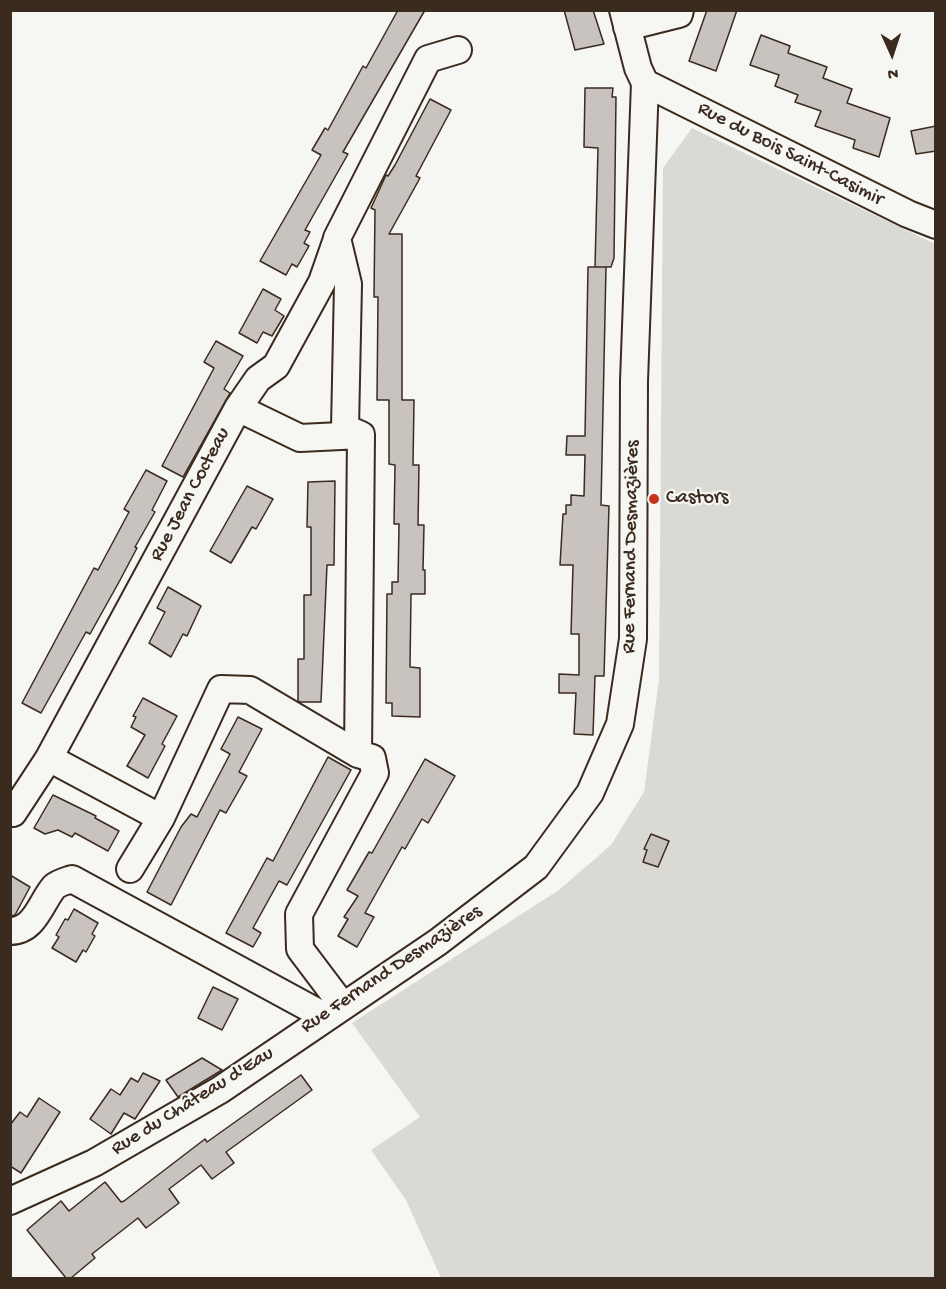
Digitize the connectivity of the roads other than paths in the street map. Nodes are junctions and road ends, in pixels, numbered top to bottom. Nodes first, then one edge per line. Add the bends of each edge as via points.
1 (680, 10) edge
2 (625, 19) edge
3 (458, 50) dead end
4 (645, 83) junction
5 (936, 225) edge
6 (337, 238) junction
7 (238, 408) junction
8 (361, 435) junction
9 (358, 754) junction
10 (49, 758) junction
11 (13, 813) dead end
12 (161, 818) junction
13 (130, 869) dead end
14 (10, 931) edge
15 (334, 1012) junction
16 (291, 1039) joint
17 (10, 1200) edge

1 - 2 street via 679,14
2 - 4 street
3 - 6 street, Rue Jean Cocteau via 428,59
4 - 5 street, Rue du Bois Saint-Casimir
4 - 15 street, Rue Fernand Desmazières via 634,347 633,639 620,724 590,793 536,867 438,942
6 - 7 street, Rue Jean Cocteau via 322,282 276,366 258,379
6 - 8 street via 348,284 345,428
7 - 8 street via 300,438
7 - 10 street, Rue Jean Cocteau
8 - 9 street
9 - 12 street via 250,690 221,689
9 - 15 street via 372,758 375,773 299,914 300,949
10 - 11 street, Rue Jean Cocteau
10 - 12 street
12 - 13 street
14 - 15 street via 33,920 55,886 72,879
15 - 16 street, Rue Fernand Desmazières
16 - 17 street, Rue du Château d'Eau via 220,1090 94,1163

